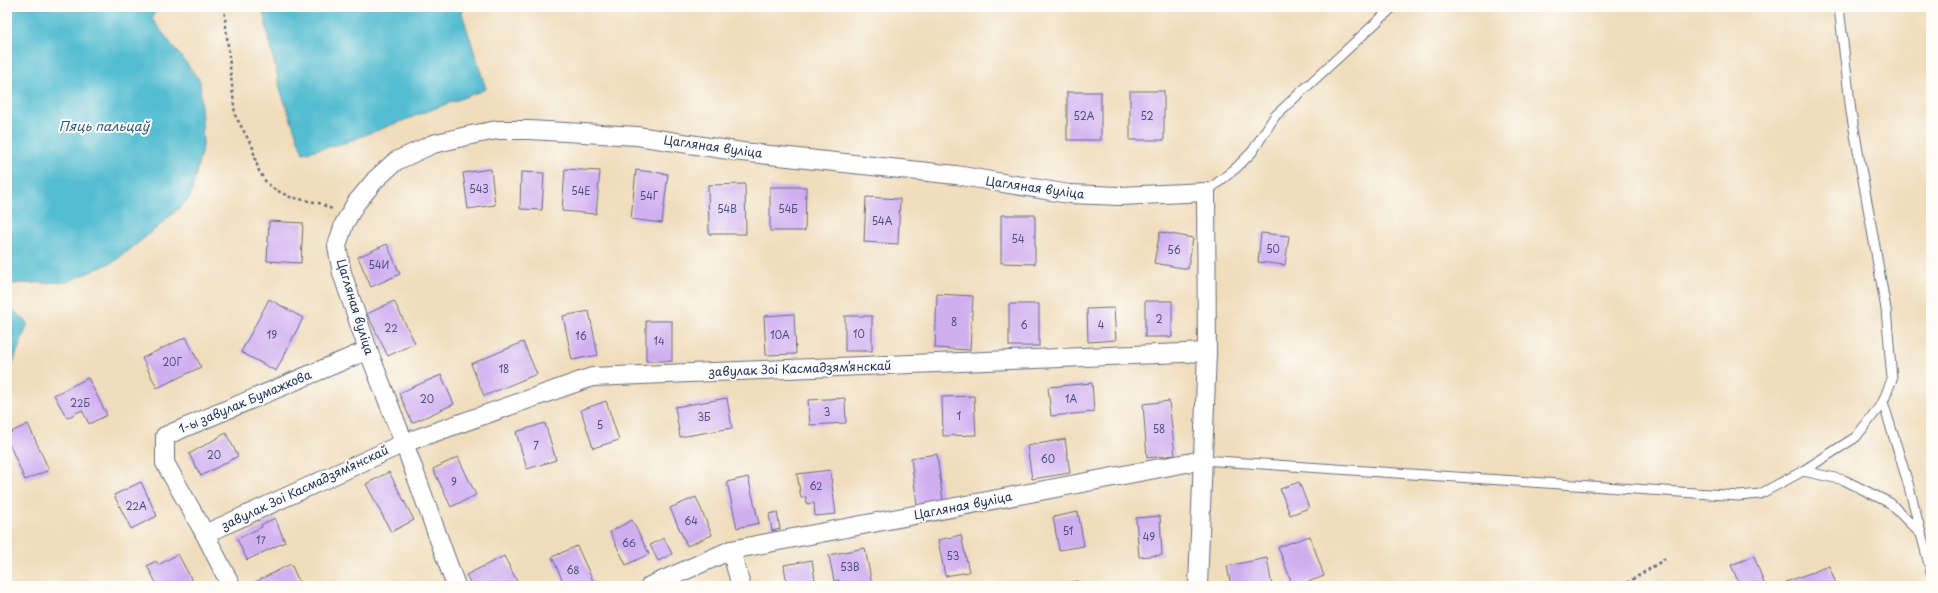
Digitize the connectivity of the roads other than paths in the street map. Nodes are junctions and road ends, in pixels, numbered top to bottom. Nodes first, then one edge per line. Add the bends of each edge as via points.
1 (1392, 7) edge
2 (1839, 7) edge
3 (1206, 192) junction
4 (368, 350) junction
5 (1207, 352) junction
6 (1883, 402) junction
7 (404, 442) junction
8 (1202, 460) junction
9 (1803, 471) junction
10 (205, 534) junction
11 (1922, 534) junction
12 (731, 550) junction
13 (1931, 572) edge
14 (231, 586) edge
15 (456, 586) edge
16 (650, 586) edge
17 (741, 586) edge
18 (1198, 586) edge

1 - 3 lane via 1275,116 1252,152
2 - 6 lane via 1851,112 1886,309 1892,379
3 - 4 street, Цагляная вуліца via 1120,196 1069,194 956,175 742,152 637,136 498,130 434,144 396,161 376,179 356,203 337,246 342,273
3 - 5 street
4 - 7 street, Цагляная вуліца
4 - 10 street, 1-ы завулак Бумажкова via 165,436 165,463
5 - 7 street, завулак Зоі Касмадзямʼянскай via 592,378
5 - 8 street
6 - 9 lane via 1856,437
6 - 11 lane
7 - 10 street, завулак Зоі Касмадзямʼянскай
7 - 15 street, завулак Зоі Касмадзямʼянскай
8 - 9 lane via 1739,496 1760,494
8 - 12 street, Цагляная вуліца
8 - 18 street
9 - 11 lane via 1844,480 1890,503
10 - 14 street, 1-ы завулак Бумажкова
11 - 13 lane
12 - 16 street, Цагляная вуліца
12 - 17 street

